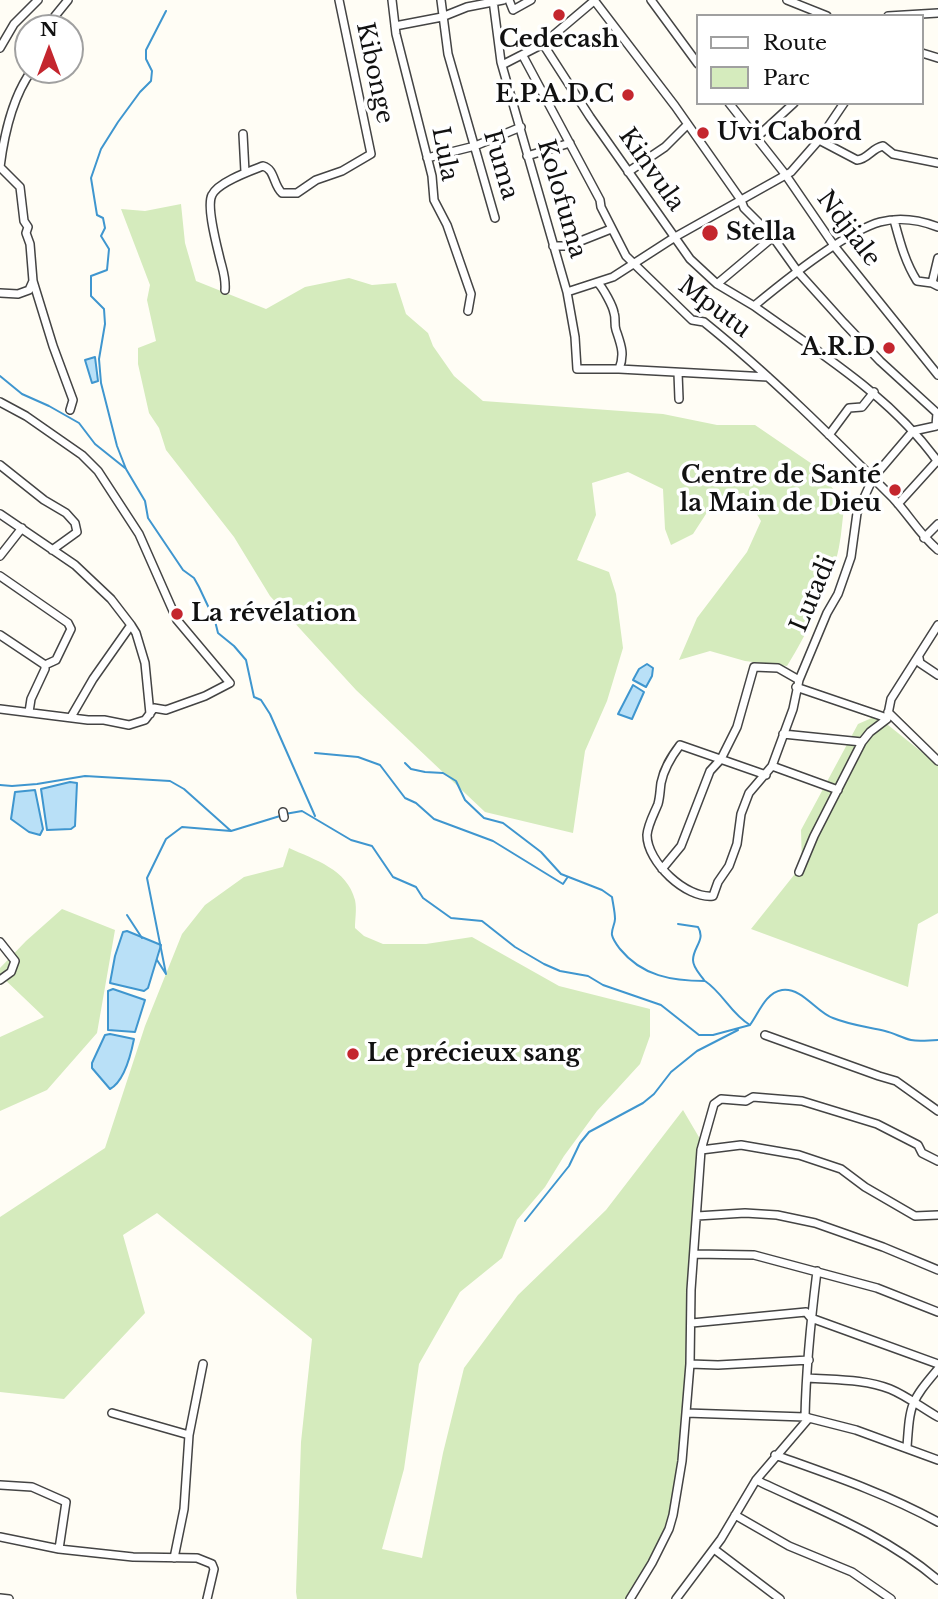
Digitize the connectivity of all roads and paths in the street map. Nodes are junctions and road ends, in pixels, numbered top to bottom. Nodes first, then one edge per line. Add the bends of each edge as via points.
1 (38, 0) edge
2 (339, 0) edge
3 (392, 0) edge
4 (441, 0) edge
5 (503, 0) edge
6 (509, 0) edge
7 (531, 0) edge
8 (595, 0) edge
9 (651, 0) edge
10 (787, 0) edge
11 (493, 1) edge
12 (822, 14) edge
13 (442, 17) junction
14 (395, 26) junction
15 (543, 44) junction
16 (0, 48) edge
17 (523, 56) junction
18 (696, 61) edge
19 (502, 65) junction
20 (24, 84) edge
21 (731, 105) edge
22 (792, 105) edge
23 (843, 105) edge
24 (687, 125) junction
25 (521, 127) junction
26 (243, 134) dead end
27 (757, 137) junction
28 (819, 140) junction
29 (570, 143) junction
30 (475, 146) junction
31 (527, 156) junction
32 (427, 158) junction
33 (938, 163) edge
34 (245, 172) junction
35 (628, 172) junction
36 (785, 174) junction
37 (741, 200) junction
38 (495, 218) dead end
39 (894, 220) junction
40 (938, 227) edge
41 (611, 229) junction
42 (773, 236) junction
43 (675, 237) junction
44 (553, 246) junction
45 (835, 247) junction
46 (938, 258) edge
47 (633, 263) junction
48 (799, 272) junction
49 (33, 281) junction
50 (598, 283) junction
51 (717, 284) junction
52 (935, 284) edge
53 (225, 290) dead end
54 (567, 292) junction
55 (0, 293) edge
56 (754, 306) junction
57 (468, 311) dead end
58 (938, 358) edge
59 (931, 365) junction
60 (620, 369) junction
61 (678, 373) junction
62 (938, 375) edge
63 (769, 377) junction
64 (874, 392) junction
65 (679, 399) dead end
66 (0, 402) edge
67 (70, 410) dead end
68 (913, 431) junction
69 (829, 435) junction
70 (938, 462) edge
71 (0, 464) edge
72 (873, 478) junction
73 (898, 504) junction
74 (0, 514) edge
75 (938, 524) edge
76 (22, 528) junction
77 (924, 538) junction
78 (52, 550) junction
79 (938, 550) edge
80 (0, 556) edge
81 (0, 576) edge
82 (131, 625) junction
83 (938, 625) edge
84 (0, 635) edge
85 (919, 658) junction
86 (45, 665) junction
87 (938, 675) edge
88 (797, 683) junction
89 (0, 709) edge
90 (29, 712) junction
91 (150, 714) junction
92 (887, 715) junction
93 (71, 717) junction
94 (783, 734) junction
95 (862, 742) junction
96 (721, 759) junction
97 (938, 761) edge
98 (772, 766) junction
99 (763, 777) junction
100 (838, 790) junction
101 (662, 869) junction
102 (799, 872) dead end
103 (0, 942) edge
104 (0, 980) edge
105 (765, 1035) dead end
106 (938, 1111) edge
107 (701, 1150) junction
108 (938, 1161) edge
109 (938, 1215) edge
110 (697, 1216) junction
111 (694, 1254) junction
112 (938, 1270) edge
113 (817, 1271) junction
114 (938, 1312) edge
115 (811, 1318) junction
116 (692, 1323) junction
117 (809, 1360) junction
118 (203, 1364) dead end
119 (690, 1364) junction
120 (938, 1366) edge
121 (808, 1378) junction
122 (913, 1401) junction
123 (112, 1413) dead end
124 (686, 1413) junction
125 (807, 1417) junction
126 (938, 1417) edge
127 (189, 1435) junction
128 (908, 1447) junction
129 (775, 1455) junction
130 (938, 1460) edge
131 (756, 1480) junction
132 (0, 1485) edge
133 (736, 1515) junction
134 (938, 1522) edge
135 (0, 1537) edge
136 (58, 1549) junction
137 (714, 1549) junction
138 (174, 1558) junction
139 (938, 1580) edge
140 (0, 1598) edge
141 (9, 1599) edge
142 (207, 1599) edge
143 (630, 1599) edge
144 (677, 1599) edge
145 (780, 1599) edge
146 (891, 1599) edge

1 - 16 street via 14,24
2 - 34 street, Kibonge via 372,155 297,193 277,188 268,167
3 - 14 street, Lula
4 - 13 street, Fuma
5 - 11 street
6 - 7 street via 513,10
8 - 15 street
8 - 24 street
9 - 18 street
10 - 12 street
11 - 13 street
11 - 19 street, Kolofuma
13 - 14 street
13 - 30 street, Fuma
14 - 32 street, Lula
15 - 17 street
15 - 35 street, Kinvula
17 - 19 street
17 - 29 street, Mputu
19 - 25 street, Kolofuma
20 - 49 street via 7,128 0,167 20,187
21 - 27 street, Ndjiale
22 - 27 street
23 - 28 street
24 - 35 street
24 - 37 street
25 - 30 street
25 - 31 street, Kolofuma
26 - 34 street
27 - 36 street, Ndjiale
28 - 33 street via 857,160 883,146 893,154
28 - 36 street
29 - 31 street
29 - 41 street, Mputu
30 - 32 street
30 - 38 street, Fuma
31 - 44 street, Kolofuma
32 - 57 street, Lula via 434,200 471,294
34 - 53 street via 210,198
35 - 43 street, Kinvula
36 - 37 street
36 - 45 street, Ndjiale
37 - 42 street
37 - 43 street
39 - 40 street
39 - 45 street via 868,226
39 - 52 street via 912,272 918,281
41 - 44 street via 568,246
41 - 47 street, Mputu
42 - 48 street
42 - 51 street
43 - 47 street
43 - 51 street, Kinvula
44 - 54 street, Kolofuma
45 - 48 street
45 - 59 street, Ndjiale
46 - 52 street
47 - 50 street
47 - 63 street, Mputu via 692,320 704,322
48 - 56 street
48 - 68 street, Lutadi via 880,361 937,412 936,426
49 - 55 street via 29,290 18,295
49 - 67 street via 73,400
50 - 54 street
50 - 60 street via 614,311 622,344
51 - 56 street, Kinvula
54 - 60 street, Kolofuma via 577,369
56 - 64 street, Kinvula
58 - 59 street
59 - 62 street, Ndjiale
60 - 61 street
61 - 63 street
61 - 65 street
63 - 69 street, Mputu
64 - 68 street, Kinvula
64 - 69 street via 862,407 849,408
66 - 91 street via 59,439 98,471 139,534 177,620 230,683 166,710 154,708
68 - 70 street, Kinvula
68 - 72 street, Lutadi
69 - 72 street, Mputu
70 - 73 street
71 - 78 street via 75,523 77,532
72 - 73 street, Mputu
72 - 88 street, Lutadi via 855,522 846,574
73 - 77 street, Mputu
74 - 76 street
75 - 77 street
76 - 78 street
76 - 80 street
77 - 79 street, Mputu
78 - 82 street via 101,588
81 - 86 street via 68,623 71,629 56,660
82 - 91 street via 143,656
82 - 93 street
83 - 85 street
84 - 86 street
85 - 87 street
85 - 92 street via 891,699
86 - 90 street
88 - 92 street
88 - 94 street, Lutadi
88 - 96 street via 778,668 754,666 737,727
89 - 90 street
90 - 93 street
91 - 93 street via 129,725
92 - 95 street
92 - 97 street
94 - 95 street
94 - 98 street, Lutadi
95 - 100 street
96 - 99 street
96 - 101 street via 710,771 681,846
96 - 101 street via 680,745 667,765 647,835
98 - 99 street, Lutadi
98 - 100 street
99 - 101 street, Lutadi via 749,793 729,866 711,897 679,885
100 - 102 street
103 - 104 street via 15,965
105 - 106 street via 891,1078
107 - 108 street via 715,1102 753,1097 802,1101 867,1120 914,1142 922,1153
107 - 109 street via 741,1145 799,1155 841,1169 915,1216
107 - 110 street
110 - 111 street
110 - 112 street via 745,1213 815,1223
111 - 113 street via 752,1254
111 - 116 street
113 - 114 street
113 - 115 street
115 - 116 street via 799,1312
115 - 117 street
115 - 120 street
116 - 119 street
117 - 119 street
117 - 121 street
118 - 127 street
119 - 124 street
120 - 122 street
121 - 122 street via 882,1386
121 - 125 street
122 - 126 street
122 - 128 street
123 - 127 street
124 - 125 street
124 - 143 street via 672,1522
125 - 128 street
125 - 129 street
127 - 138 street via 184,1509
128 - 130 street
129 - 131 street
129 - 134 street via 844,1478
131 - 133 street
131 - 139 street via 882,1540
132 - 136 street via 32,1488 63,1498
133 - 137 street
133 - 146 street via 789,1546 852,1572
135 - 136 street
136 - 138 street
137 - 144 street
137 - 145 street
138 - 142 street via 212,1564
140 - 141 street

